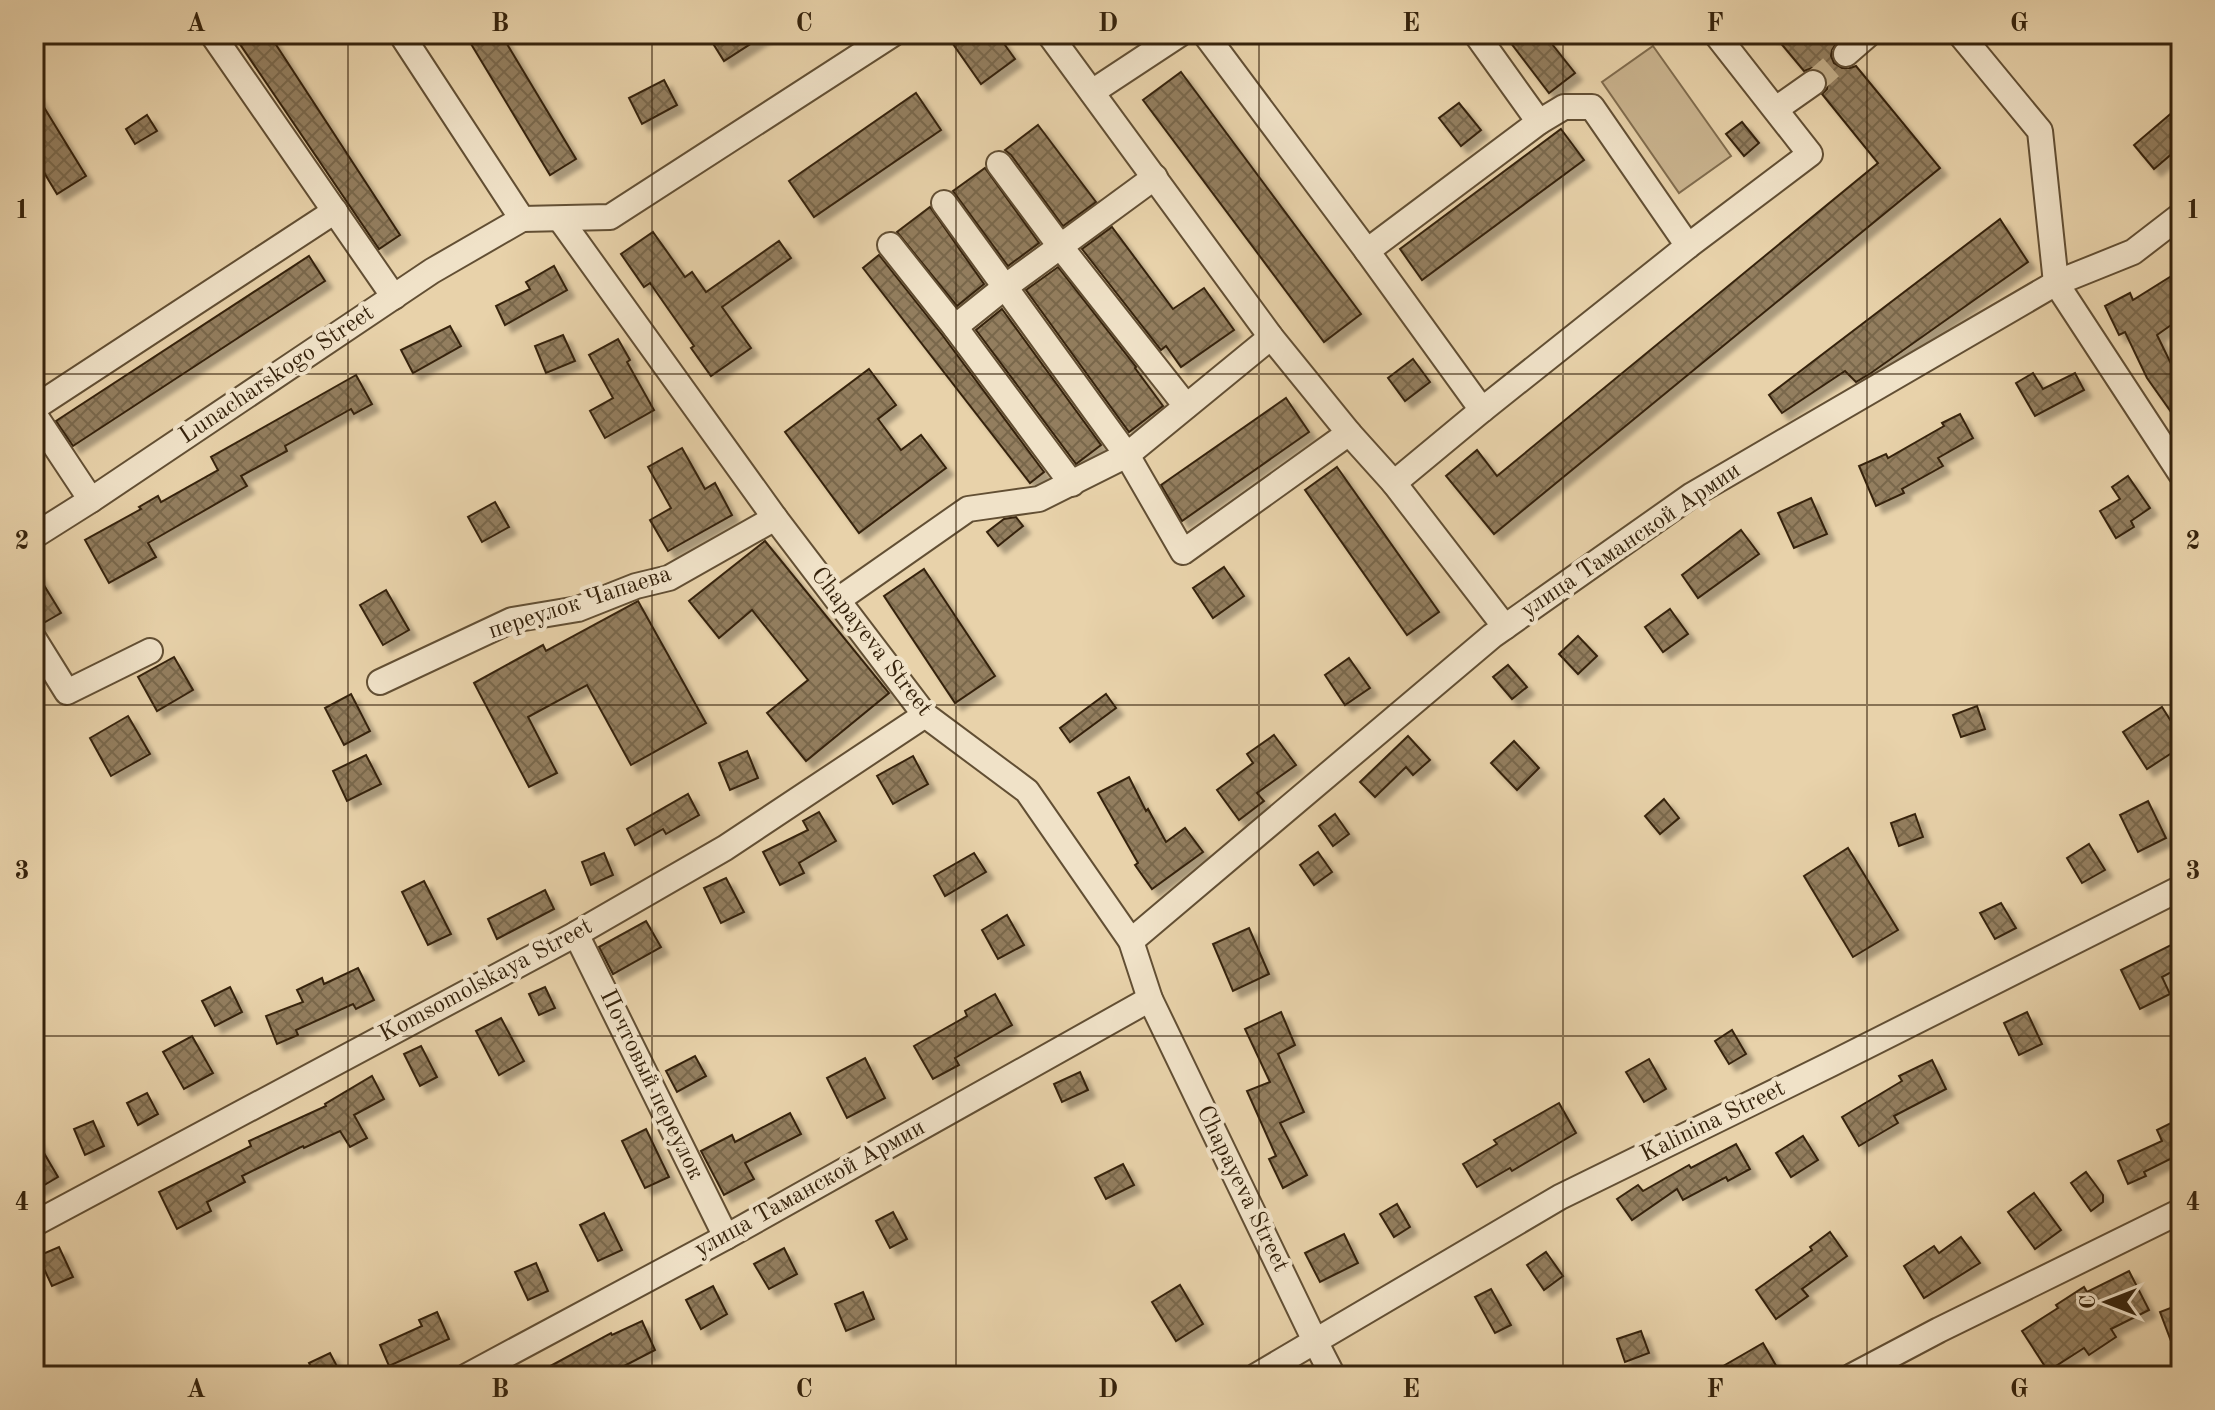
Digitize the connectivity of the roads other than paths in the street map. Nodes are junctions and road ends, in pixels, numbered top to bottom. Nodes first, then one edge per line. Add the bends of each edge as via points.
1 (212, 34) edge
2 (401, 34) edge
3 (893, 34) edge
4 (1049, 34) edge
5 (1180, 34) edge
6 (1205, 34) edge
7 (1476, 34) edge
8 (1716, 34) edge
9 (1869, 34) edge
10 (1960, 34) edge
11 (1846, 54) tunnel mouth
12 (1813, 83) tunnel mouth
13 (1092, 92) junction
14 (1776, 109) junction
15 (1539, 122) junction
16 (999, 164) dead end
17 (1155, 177) junction
18 (944, 203) dead end
19 (335, 211) junction
20 (2181, 215) edge
21 (522, 219) junction
22 (560, 219) junction
23 (890, 245) dead end
24 (1060, 246) junction
25 (1688, 246) junction
26 (1367, 251) junction
27 (2056, 283) junction
28 (1005, 287) junction
29 (394, 297) junction
30 (955, 327) junction
31 (1271, 337) junction
32 (1186, 406) junction
33 (1482, 410) junction
34 (34, 411) edge
35 (1349, 433) junction
36 (1127, 455) junction
37 (2181, 474) edge
38 (1394, 483) junction
39 (1072, 484) junction
40 (91, 500) junction
41 (775, 518) junction
42 (34, 536) edge
43 (838, 600) junction
44 (1505, 627) junction
45 (34, 639) edge
46 (150, 651) dead end
47 (380, 682) dead end
48 (925, 715) junction
49 (2181, 888) edge
50 (576, 934) junction
51 (1131, 941) junction
52 (1150, 999) junction
53 (2181, 1211) edge
54 (34, 1224) edge
55 (726, 1237) junction
56 (1315, 1341) junction
57 (467, 1376) edge
58 (1256, 1376) edge
59 (1333, 1376) edge
60 (1852, 1376) edge

1 - 19 street
2 - 21 street
3 - 22 street via 610,217
4 - 13 street
5 - 13 street
6 - 26 street
7 - 15 street
8 - 14 street
9 - 11 street
10 - 27 street via 2040,131
12 - 14 street
13 - 17 street
14 - 25 street via 1810,154
15 - 25 street via 1564,107 1592,107
15 - 26 street
16 - 24 street
17 - 24 street
17 - 31 street
18 - 28 street
19 - 29 street
19 - 34 street
20 - 27 street, улица Таманской Армии via 2133,252
21 - 22 street
21 - 29 street, Lunacharskogo Street
22 - 41 street, Chapayeva Street
23 - 30 street
24 - 28 street
24 - 32 street
25 - 33 street
26 - 33 street
27 - 37 street
27 - 44 street, улица Таманской Армии via 1692,495
28 - 30 street
28 - 36 street
29 - 40 street, Lunacharskogo Street
30 - 39 street
31 - 32 street
31 - 35 street
32 - 36 street
33 - 38 street
34 - 40 street
35 - 36 street via 1183,552
35 - 38 street
36 - 39 street
38 - 44 street
39 - 43 street via 1039,499 968,509
40 - 42 street, Lunacharskogo Street
41 - 43 street, Chapayeva Street
41 - 47 street, переулок Чапаева via 669,578 578,609 512,620
43 - 48 street, Chapayeva Street
44 - 51 street, улица Таманской Армии
45 - 46 street via 67,692
48 - 50 street, Komsomolskaya Street via 725,848
48 - 51 street, Chapayeva Street via 1027,791
49 - 56 street, Kalinina Street via 1560,1197
50 - 54 street, Komsomolskaya Street
50 - 55 street, Почтовый переулок
51 - 52 street, Chapayeva Street
52 - 55 street, улица Таманской Армии
52 - 56 street, Chapayeva Street
53 - 60 street
55 - 57 street, улица Таманской Армии
56 - 58 street, Kalinina Street
56 - 59 street, Chapayeva Street

